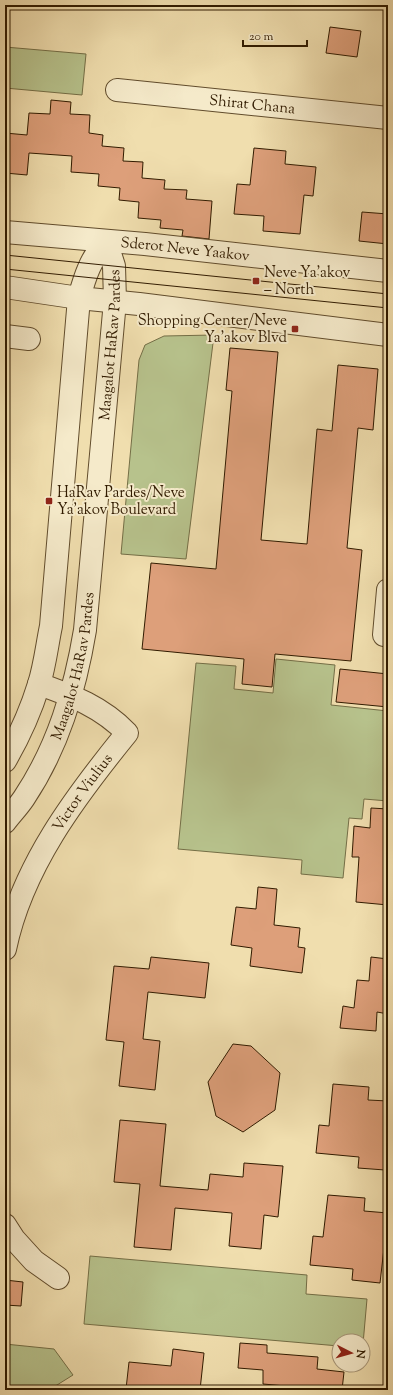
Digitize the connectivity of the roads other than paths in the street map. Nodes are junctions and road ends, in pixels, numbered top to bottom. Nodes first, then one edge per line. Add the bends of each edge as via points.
1 (117, 90) dead end
2 (388, 118) edge
3 (5, 232) edge
4 (106, 241) junction
5 (388, 271) edge
6 (5, 286) edge
7 (79, 298) junction
8 (115, 302) junction
9 (388, 335) edge
10 (5, 336) edge
11 (29, 339) dead end
12 (388, 590) edge
13 (384, 635) dead end
14 (39, 684) junction
15 (72, 695) junction
16 (5, 761) edge
17 (5, 822) edge
18 (5, 949) edge
19 (5, 1225) edge
20 (58, 1278) dead end

1 - 2 street, Shirat Chana
3 - 4 street, Sderot Neve Yaakov
4 - 5 street, Sderot Neve Yaakov
4 - 7 street, Maagalot HaRav Pardes via 90,263
4 - 8 street, Maagalot HaRav Pardes via 114,266
6 - 7 street
7 - 8 street
7 - 14 street, Maagalot HaRav Pardes via 51,626
8 - 9 street
8 - 15 street, Maagalot HaRav Pardes via 85,630
10 - 11 street
12 - 13 street
14 - 15 street, Victor Viulius
14 - 16 street, Maagalot HaRav Pardes via 15,744
15 - 17 street, Maagalot HaRav Pardes via 48,756 24,798
15 - 18 street, Victor Viulius via 117,722 127,733 68,811 39,857 24,888
19 - 20 street via 34,1261

